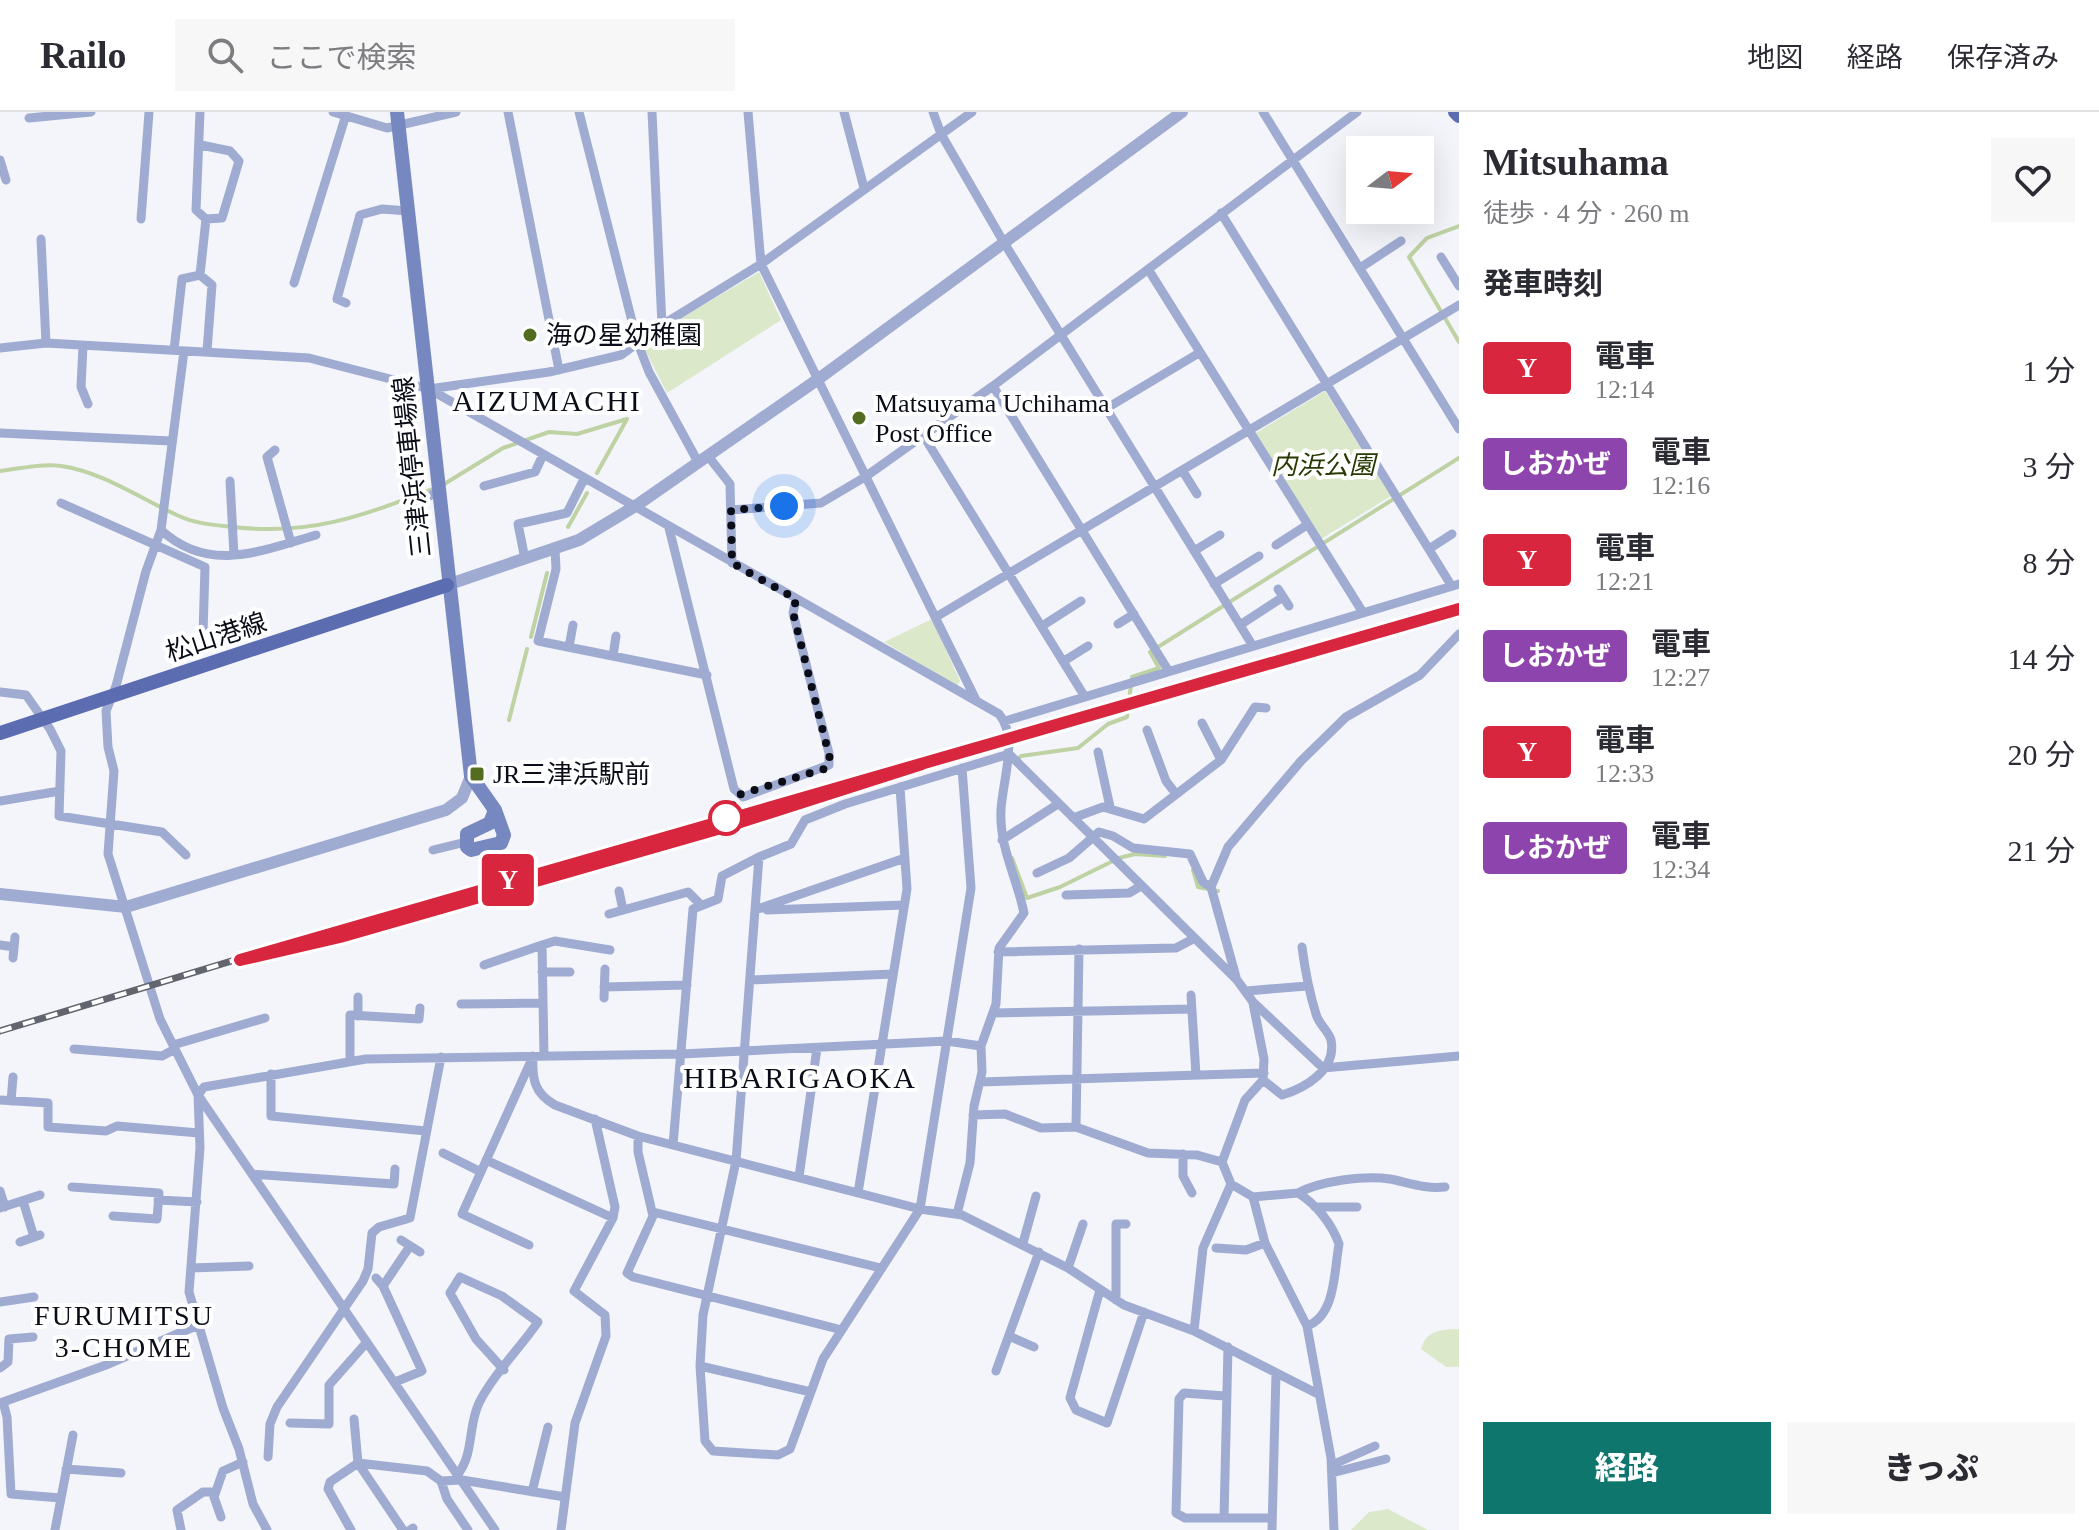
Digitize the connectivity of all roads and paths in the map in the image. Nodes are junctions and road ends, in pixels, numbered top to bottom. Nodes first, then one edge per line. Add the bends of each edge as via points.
1 (149, 112) edge
2 (200, 112) edge
3 (333, 112) edge
4 (397, 112) edge
5 (456, 112) edge
6 (508, 112) edge
7 (579, 112) edge
8 (652, 112) edge
9 (748, 112) edge
10 (844, 112) edge
11 (933, 112) edge
12 (972, 112) edge
13 (1182, 112) edge
14 (1263, 112) edge
15 (1357, 112) edge
16 (94, 116) edge
17 (1167, 116) edge
18 (345, 118) junction
19 (42, 128) dead end
20 (399, 128) junction
21 (941, 134) junction
22 (201, 145) junction
23 (1294, 159) junction
24 (0, 160) edge
25 (6, 180) dead end
26 (864, 188) junction
27 (408, 211) junction
28 (1221, 213) junction
29 (141, 219) dead end
30 (206, 219) junction
31 (41, 239) dead end
32 (1003, 241) junction
33 (1401, 241) dead end
34 (1441, 257) dead end
35 (761, 264) junction
36 (1360, 268) junction
37 (1148, 269) junction
38 (200, 275) junction
39 (294, 283) dead end
40 (1459, 286) edge
41 (346, 303) dead end
42 (1459, 305) edge
43 (662, 325) junction
44 (1061, 334) junction
45 (1404, 340) junction
46 (637, 341) junction
47 (46, 343) junction
48 (83, 346) junction
49 (0, 348) edge
50 (179, 350) junction
51 (207, 351) junction
52 (1199, 353) junction
53 (559, 370) junction
54 (817, 380) junction
55 (993, 386) junction
56 (1327, 386) junction
57 (429, 389) junction
58 (88, 404) dead end
59 (1107, 408) junction
60 (1459, 429) edge
61 (0, 433) edge
62 (1249, 433) junction
63 (923, 435) junction
64 (171, 441) junction
65 (275, 450) dead end
66 (543, 455) junction
67 (703, 459) junction
68 (1182, 470) junction
69 (865, 477) junction
70 (584, 479) junction
71 (230, 481) dead end
72 (484, 486) dead end
73 (1154, 486) junction
74 (438, 487) junction
75 (1197, 494) dead end
76 (61, 503) dead end
77 (637, 505) junction
78 (411, 507) dead end
79 (731, 510) junction
80 (1307, 525) junction
81 (669, 528) junction
82 (1081, 529) junction
83 (161, 530) junction
84 (1452, 534) dead end
85 (316, 535) dead end
86 (1220, 535) dead end
87 (157, 543) junction
88 (291, 543) junction
89 (1276, 545) dead end
90 (555, 549) junction
91 (1429, 549) junction
92 (1194, 551) junction
93 (234, 555) junction
94 (1259, 556) dead end
95 (525, 559) junction
96 (732, 563) junction
97 (1008, 573) junction
98 (1214, 584) junction
99 (1455, 584) edge
100 (447, 585) junction
101 (1284, 597) dead end
102 (796, 599) junction
103 (1081, 601) dead end
104 (1362, 611) junction
105 (1134, 614) junction
106 (936, 617) junction
107 (1118, 624) dead end
108 (573, 625) dead end
109 (1240, 625) junction
110 (1042, 626) junction
111 (203, 634) dead end
112 (1459, 634) edge
113 (616, 636) dead end
114 (1251, 643) junction
115 (1088, 646) dead end
116 (569, 647) junction
117 (613, 656) junction
118 (1064, 661) junction
119 (1168, 670) junction
120 (707, 675) junction
121 (0, 692) edge
122 (113, 696) junction
123 (1085, 697) junction
124 (976, 700) junction
125 (1266, 708) dead end
126 (43, 720) junction
127 (1005, 721) junction
128 (1202, 723) dead end
129 (1147, 730) dead end
130 (0, 733) edge
131 (1098, 752) dead end
132 (1009, 754) junction
133 (1221, 760) junction
134 (962, 768) junction
135 (471, 776) junction
136 (900, 787) junction
137 (60, 791) junction
138 (1176, 794) junction
139 (0, 801) edge
140 (1058, 804) junction
141 (1110, 807) junction
142 (495, 810) junction
143 (1073, 818) junction
144 (111, 822) junction
145 (1092, 837) junction
146 (1002, 840) junction
147 (466, 842) junction
148 (433, 850) dead end
149 (186, 855) dead end
150 (759, 857) junction
151 (905, 858) junction
152 (1037, 873) dead end
153 (1141, 886) junction
154 (1211, 887) junction
155 (619, 891) dead end
156 (0, 894) edge
157 (1066, 895) dead end
158 (700, 904) junction
159 (904, 905) junction
160 (126, 907) junction
161 (623, 910) junction
162 (755, 910) junction
163 (609, 914) dead end
164 (1193, 939) junction
165 (0, 945) edge
166 (542, 945) junction
167 (1302, 947) dead end
168 (1079, 949) junction
169 (610, 950) dead end
170 (998, 952) junction
171 (13, 958) dead end
172 (484, 965) dead end
173 (605, 969) dead end
174 (542, 972) junction
175 (570, 972) dead end
176 (893, 974) junction
177 (750, 980) junction
178 (1237, 980) junction
179 (687, 985) junction
180 (1307, 986) junction
181 (1246, 991) junction
182 (1191, 995) dead end
183 (358, 997) dead end
184 (1253, 1002) junction
185 (543, 1003) junction
186 (461, 1004) dead end
187 (420, 1008) dead end
188 (1192, 1009) junction
189 (1078, 1012) junction
190 (993, 1013) junction
191 (358, 1016) junction
192 (265, 1018) dead end
193 (947, 1041) junction
194 (881, 1044) junction
195 (981, 1046) junction
196 (174, 1047) junction
197 (817, 1048) junction
198 (74, 1049) dead end
199 (744, 1051) junction
200 (681, 1054) junction
201 (533, 1056) junction
202 (544, 1056) junction
203 (1459, 1056) edge
204 (441, 1057) junction
205 (350, 1061) junction
206 (1323, 1068) junction
207 (271, 1074) junction
208 (1196, 1075) junction
209 (1264, 1076) junction
210 (13, 1077) dead end
211 (1078, 1079) junction
212 (980, 1082) junction
213 (198, 1095) junction
214 (0, 1100) edge
215 (11, 1101) junction
216 (973, 1115) junction
217 (595, 1119) junction
218 (1076, 1127) junction
219 (426, 1131) junction
220 (199, 1133) junction
221 (638, 1136) junction
222 (673, 1145) junction
223 (443, 1153) dead end
224 (1183, 1154) junction
225 (486, 1160) junction
226 (736, 1161) junction
227 (1222, 1162) junction
228 (395, 1169) dead end
229 (481, 1172) junction
230 (252, 1174) junction
231 (799, 1177) junction
232 (1231, 1184) junction
233 (72, 1187) dead end
234 (1445, 1187) dead end
235 (0, 1191) edge
236 (858, 1193) junction
237 (1192, 1193) dead end
238 (1298, 1193) junction
239 (40, 1195) dead end
240 (1036, 1196) dead end
241 (1253, 1197) junction
242 (158, 1200) junction
243 (23, 1201) junction
244 (197, 1202) junction
245 (1315, 1207) junction
246 (1357, 1207) dead end
247 (2, 1208) edge
248 (920, 1209) junction
249 (653, 1212) junction
250 (957, 1214) junction
251 (113, 1216) dead end
252 (613, 1218) junction
253 (1083, 1224) dead end
254 (1126, 1224) dead end
255 (722, 1229) junction
256 (20, 1242) dead end
257 (1023, 1243) junction
258 (1265, 1243) junction
259 (529, 1245) dead end
260 (1216, 1248) dead end
261 (420, 1252) dead end
262 (1039, 1252) junction
263 (249, 1266) dead end
264 (191, 1268) junction
265 (881, 1268) junction
266 (1068, 1268) junction
267 (1100, 1290) junction
268 (707, 1295) junction
269 (34, 1297) dead end
270 (1116, 1300) junction
271 (0, 1302) edge
272 (343, 1306) junction
273 (1144, 1312) junction
274 (198, 1325) junction
275 (1307, 1326) junction
276 (842, 1330) junction
277 (1194, 1331) junction
278 (1009, 1336) junction
279 (33, 1337) dead end
280 (367, 1342) junction
281 (1034, 1347) dead end
282 (1228, 1347) junction
283 (700, 1366) junction
284 (0, 1368) edge
285 (504, 1370) junction
286 (996, 1371) dead end
287 (1276, 1373) junction
288 (395, 1382) junction
289 (811, 1392) junction
290 (1316, 1393) junction
291 (1225, 1396) junction
292 (1, 1402) edge
293 (354, 1419) dead end
294 (290, 1423) dead end
295 (548, 1427) dead end
296 (73, 1435) dead end
297 (1375, 1446) dead end
298 (268, 1457) dead end
299 (1386, 1459) dead end
300 (243, 1462) junction
301 (358, 1463) junction
302 (66, 1469) junction
303 (1332, 1469) junction
304 (121, 1473) dead end
305 (5, 1476) edge
306 (460, 1477) junction
307 (441, 1481) junction
308 (215, 1492) junction
309 (532, 1492) junction
310 (565, 1497) junction
311 (61, 1498) junction
312 (221, 1517) dead end
313 (1224, 1518) junction
314 (1272, 1518) junction
315 (409, 1529) edge
316 (55, 1530) edge
317 (181, 1530) edge
318 (267, 1530) edge
319 (351, 1530) edge
320 (468, 1530) edge
321 (495, 1530) edge
322 (561, 1530) edge
323 (1272, 1530) edge
324 (1334, 1530) edge

1 - 29 street
2 - 22 street
3 - 18 street
4 - 20 main road, 三津浜停車場線
5 - 20 street
6 - 53 street
7 - 46 street
8 - 43 street
9 - 35 street
10 - 26 street
11 - 21 street
12 - 21 street
13 - 17 street
14 - 23 street
15 - 23 street
16 - 19 street via 34,118
17 - 32 street
18 - 20 street
18 - 39 street
20 - 27 main road, 三津浜停車場線
21 - 26 street
21 - 32 street
22 - 30 street via 196,210
22 - 30 street via 230,151 239,161 222,218
23 - 28 street
23 - 36 street
24 - 25 street
26 - 35 street
27 - 41 street via 382,209 360,215 337,299
27 - 57 main road, 三津浜停車場線
28 - 37 street
28 - 56 street
30 - 38 street
31 - 47 street
32 - 44 street
32 - 54 street
33 - 36 street
34 - 40 street
35 - 43 street
35 - 54 street
36 - 45 street
37 - 44 street
37 - 52 street
38 - 50 street via 182,279
38 - 51 street via 212,285
42 - 45 street
43 - 46 street
44 - 55 street
44 - 59 street
45 - 56 street
45 - 60 street
46 - 53 street via 621,355
46 - 67 street via 649,372
47 - 48 street
47 - 49 street
48 - 50 street
48 - 58 street via 81,387
50 - 51 street
50 - 64 street
51 - 57 street via 309,358
52 - 59 street
52 - 62 street
53 - 57 street
54 - 67 street
54 - 69 street
55 - 63 street
55 - 82 street
56 - 62 street
56 - 91 street
57 - 66 street
57 - 74 main road, 三津浜停車場線
59 - 73 street
61 - 64 street
62 - 68 street
62 - 80 street
63 - 69 street
63 - 97 street
64 - 83 street
65 - 88 street via 267,457
66 - 70 street
66 - 72 street via 535,472
67 - 77 street
67 - 79 street via 730,484
68 - 73 street
68 - 75 street
69 - 79 street via 821,503
69 - 106 street
70 - 77 street
70 - 95 street via 567,513 518,524
71 - 93 street
73 - 82 street
73 - 92 street
74 - 78 street
74 - 100 main road, 三津浜停車場線
76 - 87 street
77 - 81 street
77 - 90 street
79 - 96 street
80 - 89 street
80 - 104 street
81 - 96 street
81 - 120 street
82 - 97 street
82 - 105 street
83 - 87 street
83 - 93 street via 198,555
84 - 91 street
85 - 88 street
86 - 92 street
87 - 111 street via 205,567
87 - 122 street
88 - 93 street
90 - 95 street
90 - 116 street via 556,569 538,641
91 - 99 street
92 - 98 street
94 - 98 street
95 - 100 street
96 - 102 street
97 - 106 street
97 - 110 street
98 - 109 street
99 - 104 street
100 - 122 main road, 松山港線
100 - 135 main road, 三津浜停車場線
101 - 109 street
102 - 120 street via 793,613 829,765 738,795
102 - 124 street
103 - 110 street
104 - 114 street
105 - 107 street
105 - 119 street
106 - 124 street
108 - 116 street
109 - 114 street
110 - 118 street
112 - 154 street via 1420,675 1346,717 1301,761 1228,847
113 - 117 street
114 - 119 street
115 - 118 street
116 - 117 street
117 - 120 street
118 - 123 street
119 - 123 street
121 - 126 street via 26,695
122 - 126 main road, 松山港線
122 - 144 street via 106,711 114,771
123 - 127 street
124 - 127 street
125 - 133 street via 1255,707
126 - 130 main road, 松山港線
126 - 137 street via 61,751
127 - 132 street
128 - 133 street
129 - 138 street
131 - 141 street
132 - 134 street
132 - 140 street
132 - 146 street via 1000,814
133 - 138 street
134 - 136 street
134 - 193 street via 971,888
135 - 142 main road, 三津浜停車場線
135 - 160 street via 462,798 446,810
136 - 150 street via 805,820 791,844
136 - 151 street
137 - 139 street
137 - 144 street via 59,816
138 - 141 street via 1144,819
140 - 143 street
140 - 146 street
141 - 143 street
142 - 147 main road via 493,821 467,834
142 - 147 main road via 504,835 501,843 471,850
143 - 145 street
144 - 149 street via 162,832
144 - 160 street via 108,854
145 - 152 street via 1069,858
145 - 153 street
145 - 154 street via 1106,832 1133,848 1190,854 1203,882
146 - 170 street via 1024,913
147 - 148 street
150 - 158 street via 722,876 718,899
150 - 162 street
151 - 159 street
151 - 162 street
153 - 157 street via 1129,893
153 - 164 street
154 - 178 street
155 - 161 street
156 - 160 street
158 - 161 street via 688,892
158 - 179 street via 693,909
159 - 162 street
159 - 176 street
160 - 196 street via 160,1019
161 - 163 street
162 - 177 street
164 - 168 street via 1176,948
164 - 178 street
165 - 171 street via 15,942
166 - 169 street via 555,941
166 - 172 street
166 - 174 street
167 - 180 street
168 - 170 street
168 - 189 street
170 - 190 street
173 - 179 street via 604,993
174 - 175 street
174 - 185 street
176 - 177 street
176 - 194 street
177 - 199 street
178 - 181 street
179 - 200 street
180 - 181 street
180 - 206 street via 1320,1027 1331,1041
181 - 184 street
182 - 188 street
183 - 191 street
184 - 206 street
184 - 209 street
185 - 186 street
185 - 202 street
187 - 191 street via 419,1019
188 - 189 street
188 - 208 street
189 - 190 street
189 - 211 street
190 - 195 street
191 - 205 street via 350,1015
192 - 196 street
193 - 194 street
193 - 195 street
193 - 248 street
194 - 197 street
194 - 236 street
195 - 212 street
196 - 198 street via 162,1056
196 - 213 street
197 - 199 street
197 - 231 street
199 - 200 street
199 - 226 street
200 - 202 street
200 - 222 street
201 - 202 street
201 - 204 street
201 - 217 street via 533,1082 544,1098
201 - 225 street
203 - 206 street
204 - 205 street
204 - 219 street
205 - 207 street
206 - 209 street via 1304,1087 1282,1095
207 - 213 street via 213,1083
207 - 219 street via 271,1116
208 - 209 street
208 - 211 street
209 - 227 street via 1245,1100
210 - 215 street
211 - 212 street
211 - 218 street
212 - 216 street
213 - 220 street
213 - 230 street
214 - 215 street
215 - 220 street via 48,1103 48,1127
216 - 218 street via 1005,1114 1041,1128
216 - 250 street via 970,1163
217 - 221 street
217 - 252 street via 613,1194
218 - 224 street via 1148,1153
219 - 272 street via 410,1218 372,1233 368,1269
220 - 244 street
221 - 222 street
221 - 249 street
222 - 226 street
223 - 229 street
224 - 227 street
224 - 237 street via 1183,1176
225 - 229 street
225 - 252 street
226 - 231 street
226 - 255 street
227 - 232 street
228 - 230 street via 394,1184
229 - 259 street via 462,1214 521,1235
230 - 272 street
231 - 236 street
232 - 241 street
232 - 277 street via 1203,1248
233 - 242 street via 159,1193
234 - 238 street via 1372,1179
235 - 247 street
236 - 248 street
238 - 241 street
238 - 245 street
239 - 243 street
240 - 257 street
241 - 258 street
242 - 244 street
242 - 251 street via 157,1219
243 - 247 street
243 - 256 street via 37,1236
244 - 264 street
245 - 246 street
245 - 275 street via 1339,1244 1328,1308 1318,1322
248 - 250 street
248 - 265 street
249 - 255 street
249 - 268 street via 627,1273
250 - 257 street
252 - 310 street via 574,1291 601,1310 607,1324 575,1423
253 - 266 street
254 - 270 street via 1116,1224
255 - 265 street
255 - 268 street
257 - 262 street
258 - 260 street via 1246,1250
258 - 275 street
261 - 288 street via 405,1243 380,1282 422,1371
262 - 266 street
262 - 278 street
263 - 264 street
264 - 274 street via 189,1292
265 - 276 street
266 - 267 street
267 - 270 street
267 - 273 street via 1070,1398 1076,1410 1107,1423
268 - 276 street
268 - 283 street
269 - 271 street
270 - 273 street
272 - 280 street
272 - 298 street via 277,1407
273 - 277 street
274 - 292 street
274 - 300 street
275 - 290 street
276 - 289 street via 823,1359
277 - 282 street
278 - 281 street
278 - 286 street
279 - 284 street via 9,1339 8,1362
280 - 288 street
280 - 294 street via 329,1385 329,1424
282 - 287 street
282 - 291 street
283 - 289 street
283 - 289 street via 705,1441 713,1451 785,1454
285 - 285 street via 538,1322 502,1296 460,1277 450,1293 476,1339
285 - 306 street via 480,1402
287 - 290 street
287 - 314 street
288 - 306 street
290 - 303 street
291 - 313 street
291 - 313 street via 1184,1393 1179,1399 1175,1507 1179,1518
292 - 305 street via 7,1417
293 - 301 street
295 - 309 street
296 - 302 street
297 - 303 street
299 - 303 street
300 - 308 street via 223,1471
300 - 318 street via 253,1504
301 - 307 street via 427,1471
301 - 315 street
301 - 319 street via 328,1489
302 - 304 street
302 - 311 street
303 - 324 street
305 - 311 street via 11,1494
306 - 307 street
306 - 309 street
306 - 321 street
307 - 320 street
308 - 312 street
308 - 317 street via 203,1492 177,1510
309 - 310 street
310 - 322 street
311 - 316 street
313 - 314 street
314 - 323 street

